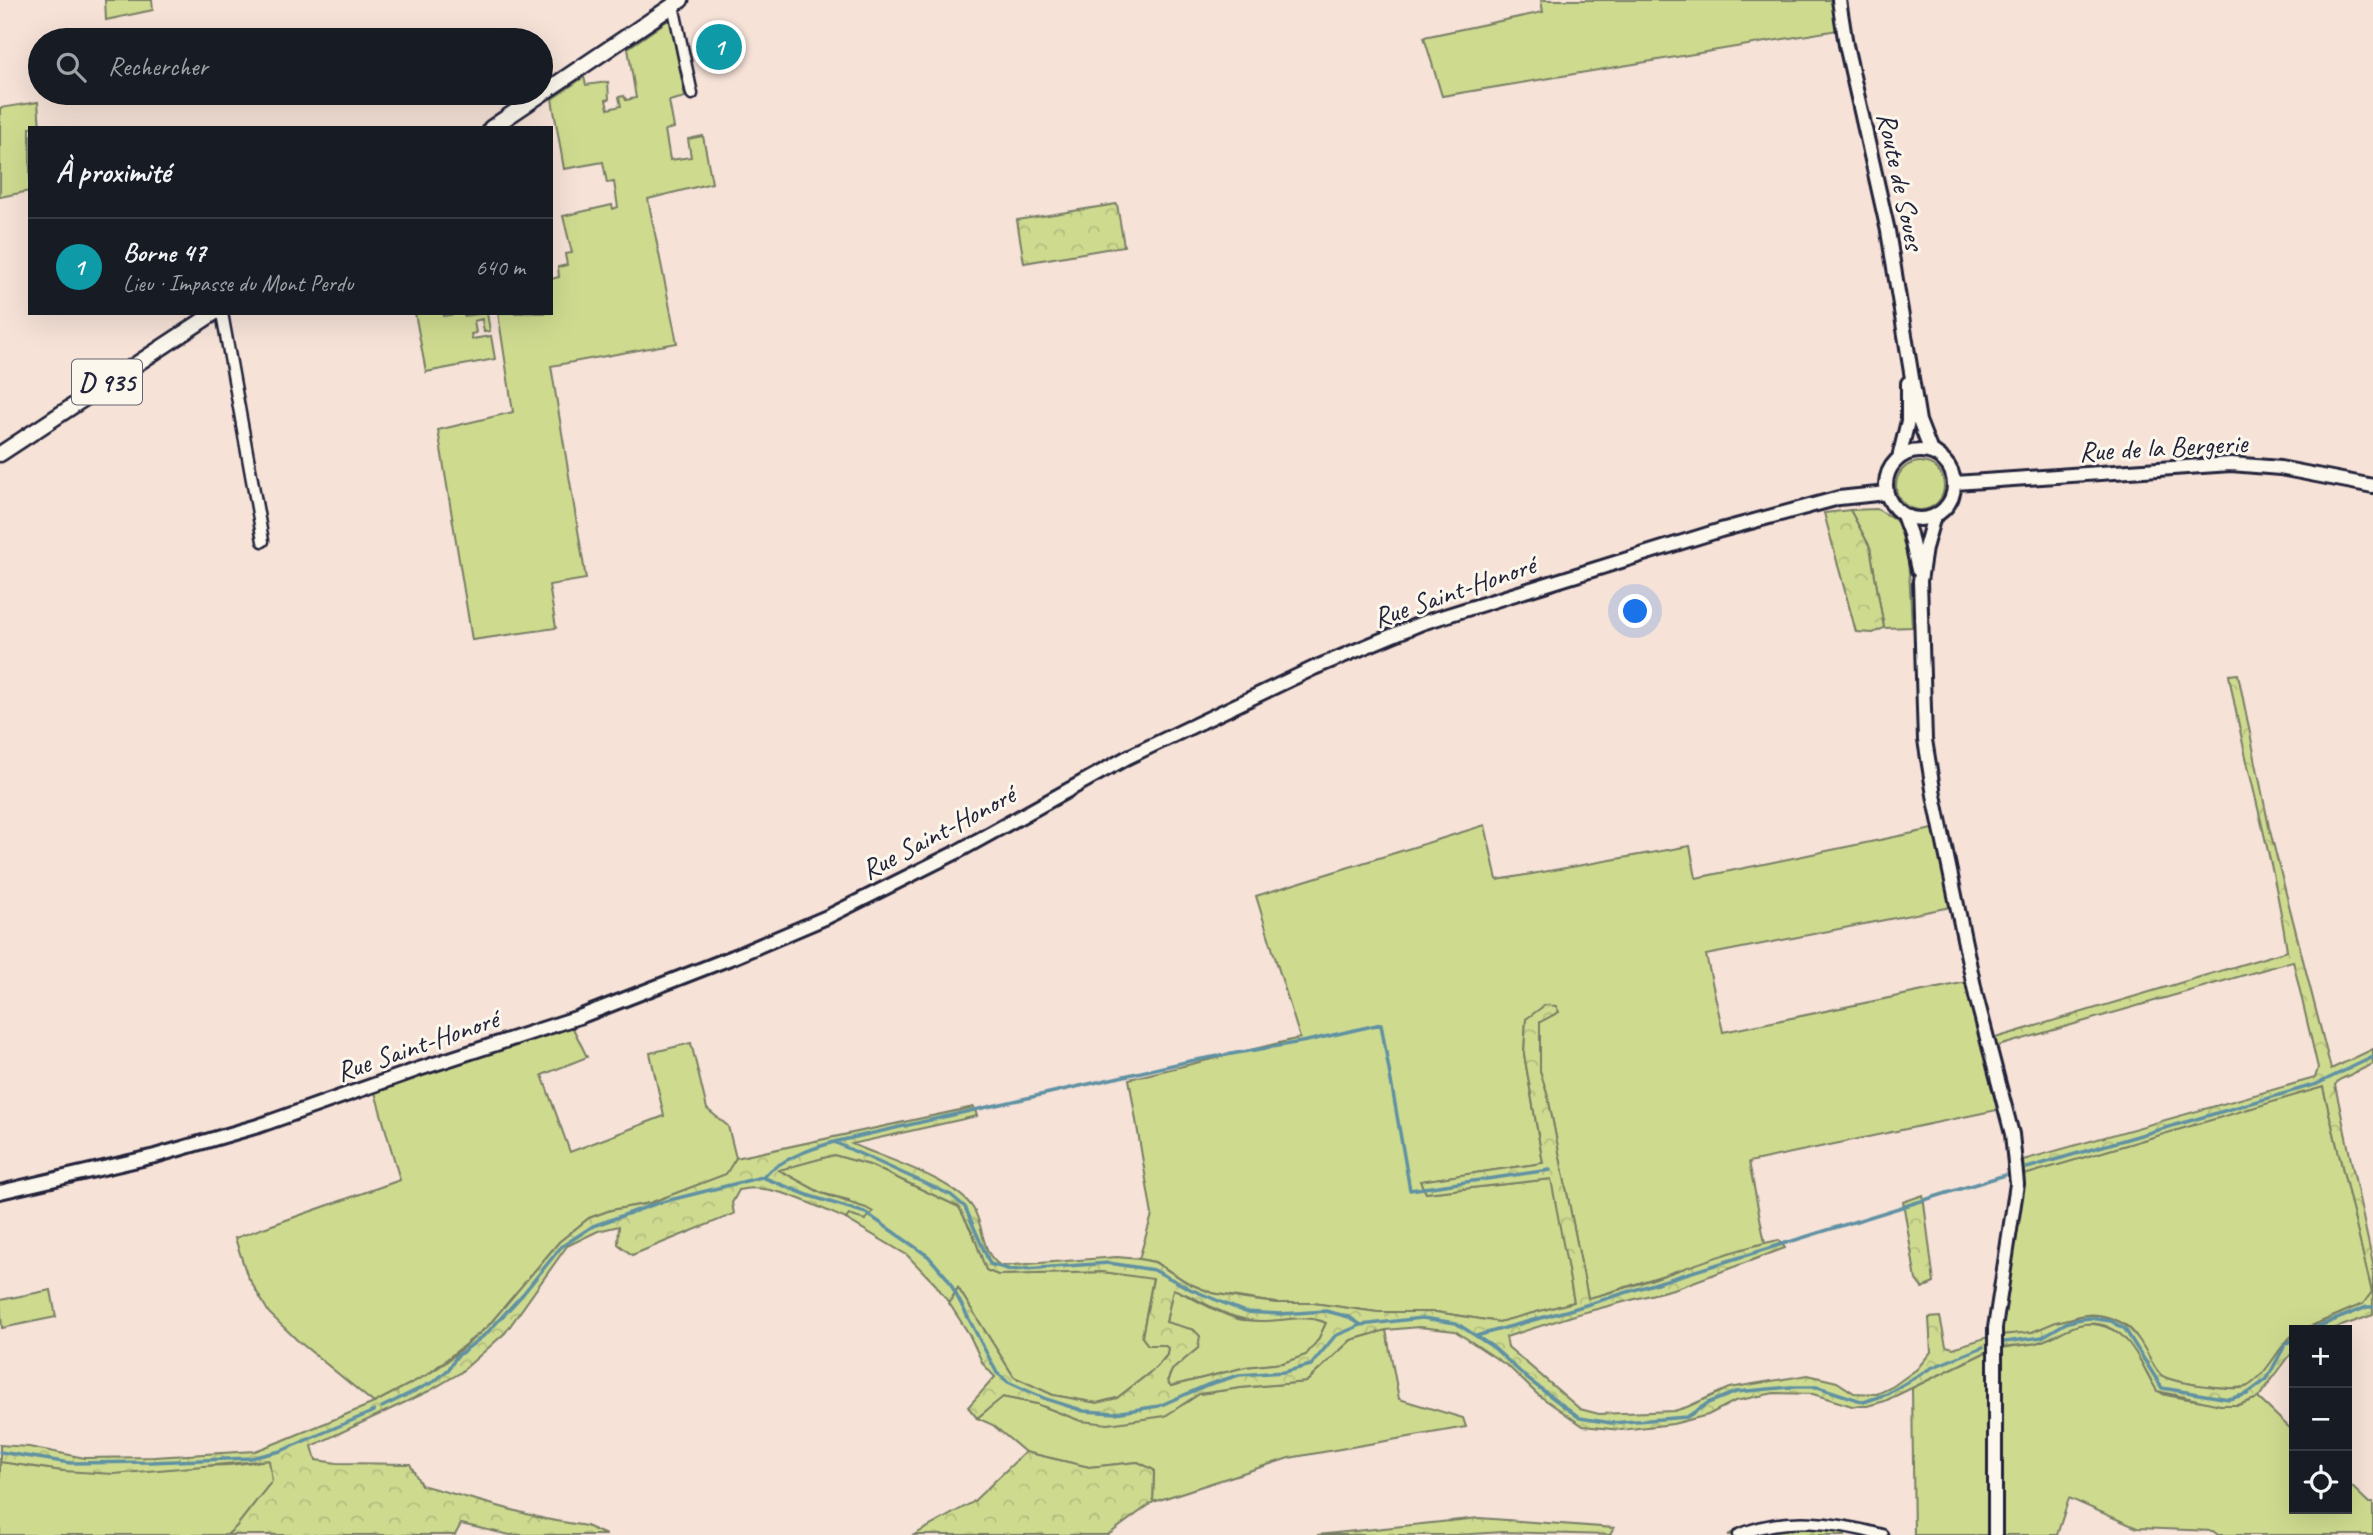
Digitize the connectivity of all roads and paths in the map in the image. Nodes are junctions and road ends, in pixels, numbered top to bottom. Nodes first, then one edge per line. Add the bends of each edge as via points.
1 (1839, 0) edge
2 (677, 3) edge
3 (553, 86) edge
4 (692, 94) dead end
5 (525, 105) edge
6 (494, 126) edge
7 (211, 315) edge
8 (222, 315) edge
9 (1910, 373) junction
10 (0, 454) edge
11 (1941, 457) junction
12 (1899, 458) junction
13 (1955, 483) junction
14 (2373, 486) edge
15 (1887, 493) junction
16 (1903, 515) junction
17 (1934, 516) junction
18 (263, 541) dead end
19 (1920, 581) junction
20 (0, 1192) edge
21 (1739, 1535) edge
22 (1882, 1535) edge
23 (1995, 1535) edge

1 - 9 street, Route de Soues via 1888,231
2 - 3 main road
2 - 4 street
5 - 6 main road
7 - 10 main road, D 935
8 - 18 street
9 - 11 street, Route de Soues via 1922,431 1930,449
9 - 12 street, Route de Soues via 1908,421
11 - 12 street via 1919,450
11 - 13 street
12 - 15 street via 1891,466
13 - 14 street, Rue de la Bergerie via 2231,464 2280,468
13 - 17 street via 1951,500
15 - 16 street
15 - 20 street, Rue Saint-Honoré via 1839,498 1721,530 1422,623 1314,668 1128,757 955,853 827,917 733,957 579,1017 258,1126 155,1156
16 - 17 street via 1916,519
16 - 19 street
17 - 19 street
19 - 23 street via 1927,751 1976,996 2012,1134 2017,1184 1995,1328
21 - 22 street via 1756,1528 1814,1522

